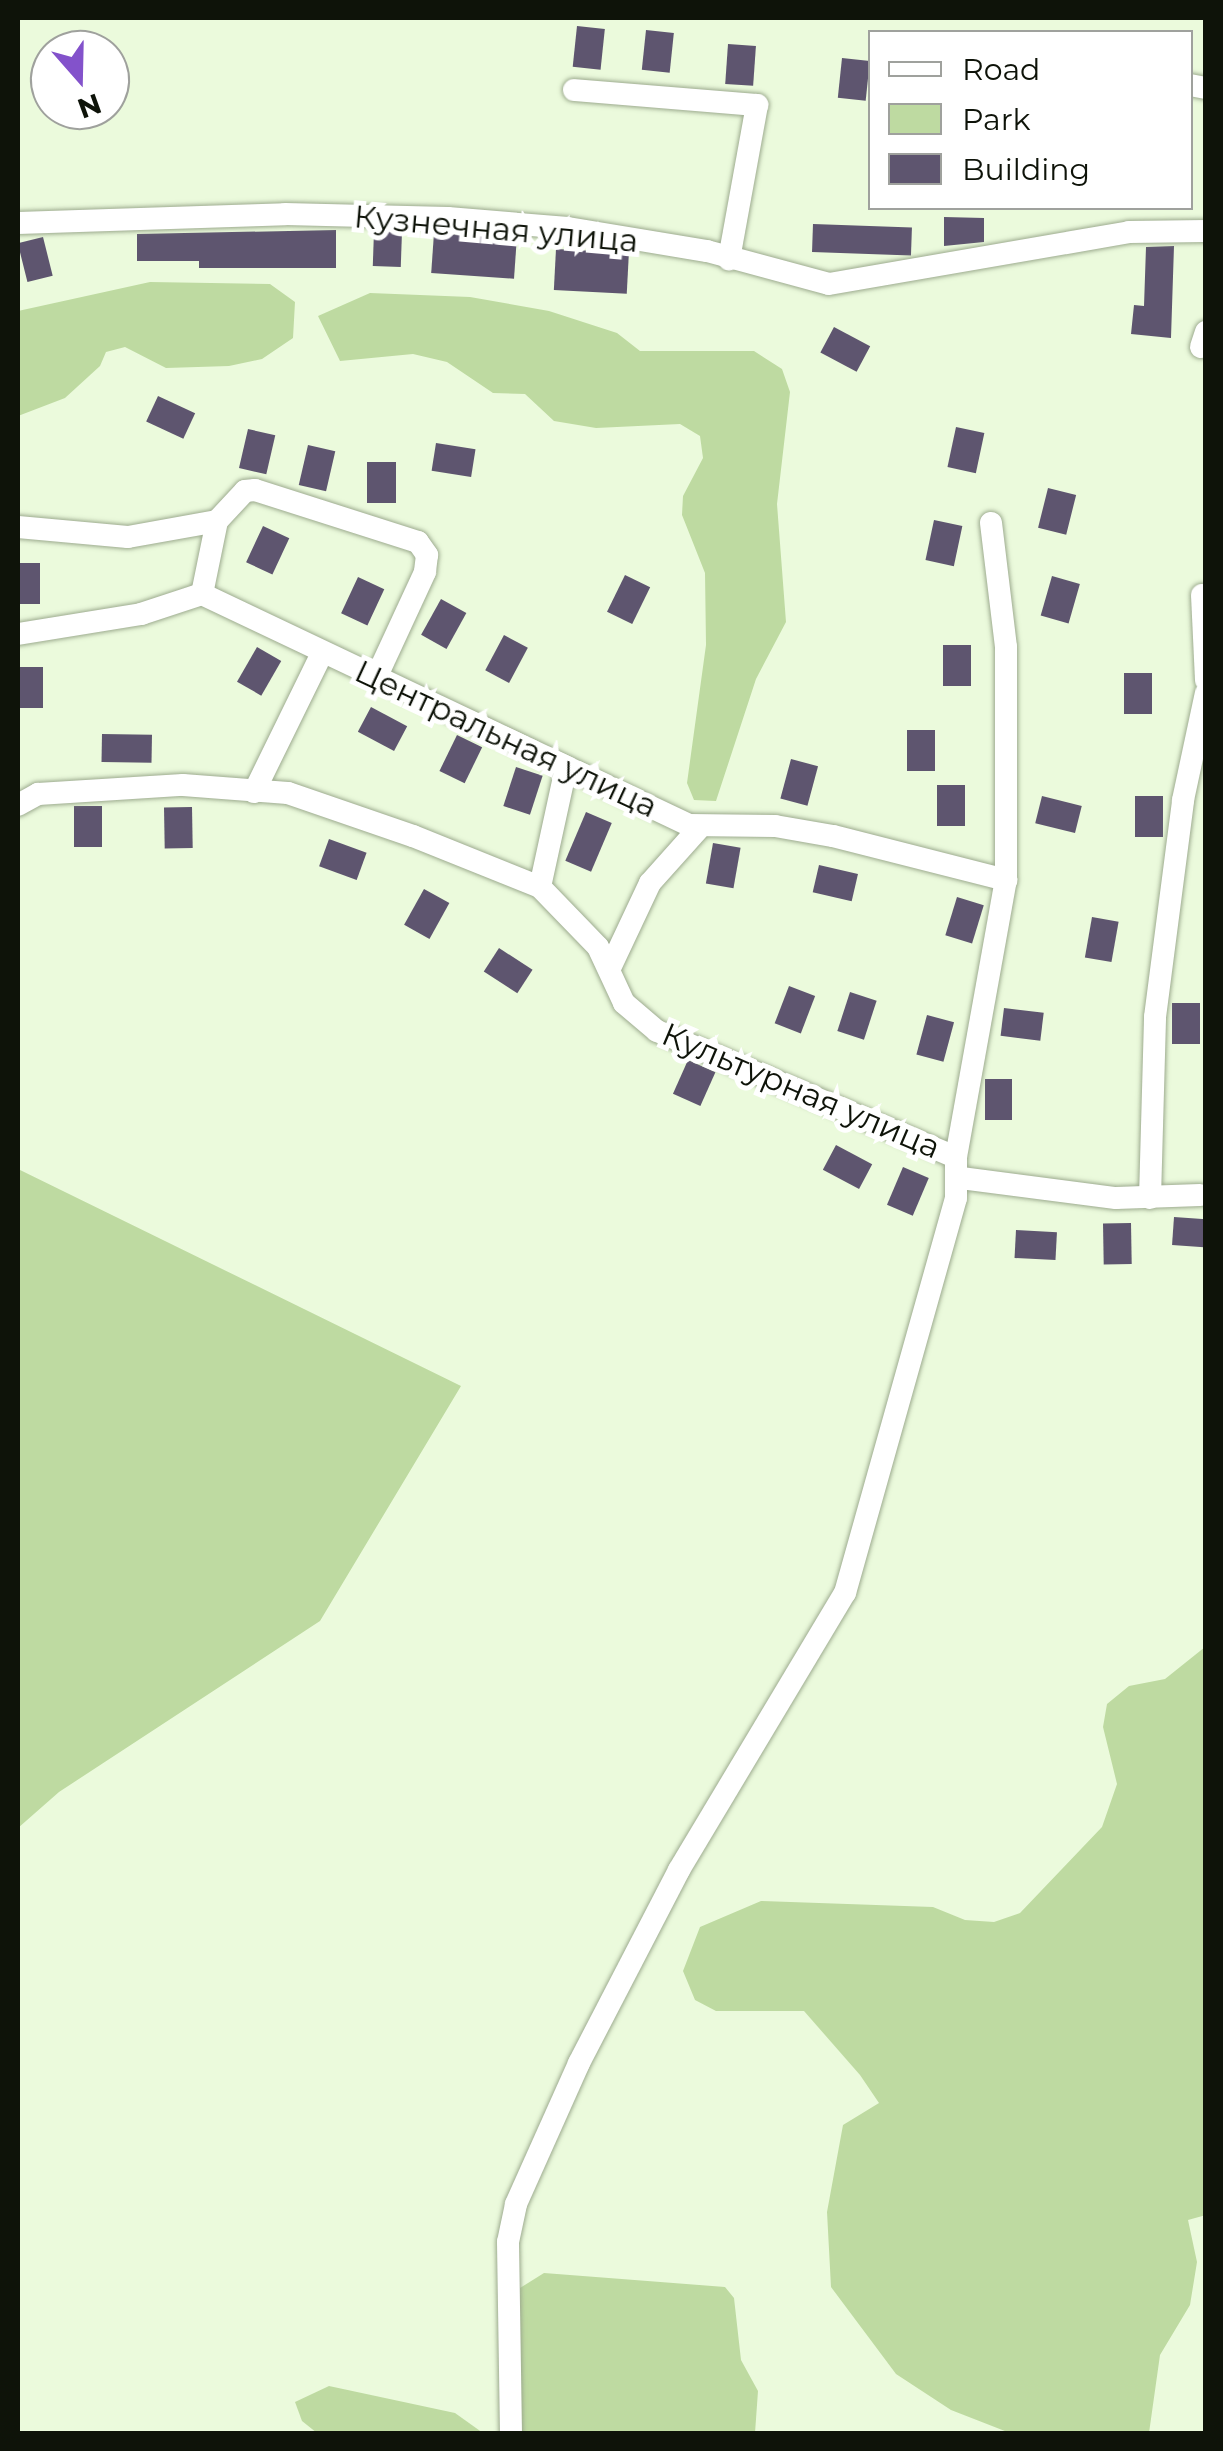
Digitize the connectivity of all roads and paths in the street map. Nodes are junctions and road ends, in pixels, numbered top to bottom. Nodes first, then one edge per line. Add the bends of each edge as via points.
1 (574, 90) dead end
2 (18, 223) edge
3 (1206, 231) edge
4 (730, 259) junction
5 (217, 521) junction
6 (990, 522) dead end
7 (18, 528) edge
8 (202, 594) junction
9 (1202, 595) dead end
10 (18, 634) edge
11 (322, 653) junction
12 (376, 678) junction
13 (1206, 680) edge
14 (1206, 692) edge
15 (566, 768) junction
16 (254, 792) junction
17 (18, 804) edge
18 (700, 827) junction
19 (1006, 880) junction
20 (540, 887) junction
21 (610, 968) junction
22 (959, 1167) junction
23 (1200, 1195) dead end
24 (1150, 1198) junction
25 (511, 2434) edge

1 - 4 street via 757,105
2 - 4 street, Кузнечная улица via 284,214 448,218 568,228
3 - 4 street, Кузнечная улица via 1129,232 828,284
5 - 7 street via 128,536
5 - 8 street
5 - 12 street via 245,491 255,490 418,542 427,554 425,572
6 - 19 street via 1006,646
8 - 10 street via 141,614
8 - 11 street, Центральная улица
9 - 13 street
11 - 12 street, Центральная улица
11 - 16 street
12 - 15 street, Центральная улица
14 - 24 street via 1183,800 1155,1017
15 - 18 street, Центральная улица
15 - 20 street
16 - 17 street, Культурная улица via 183,785 38,794
16 - 20 street, Культурная улица via 312,798
18 - 19 street, Центральная улица via 775,826 833,836
18 - 21 street via 650,883
19 - 22 street
20 - 21 street, Культурная улица
21 - 22 street, Культурная улица via 624,1003 657,1031
22 - 24 street, Культурная улица
22 - 25 street via 845,1593 678,1870 516,2204 508,2242
23 - 24 street, Культурная улица

